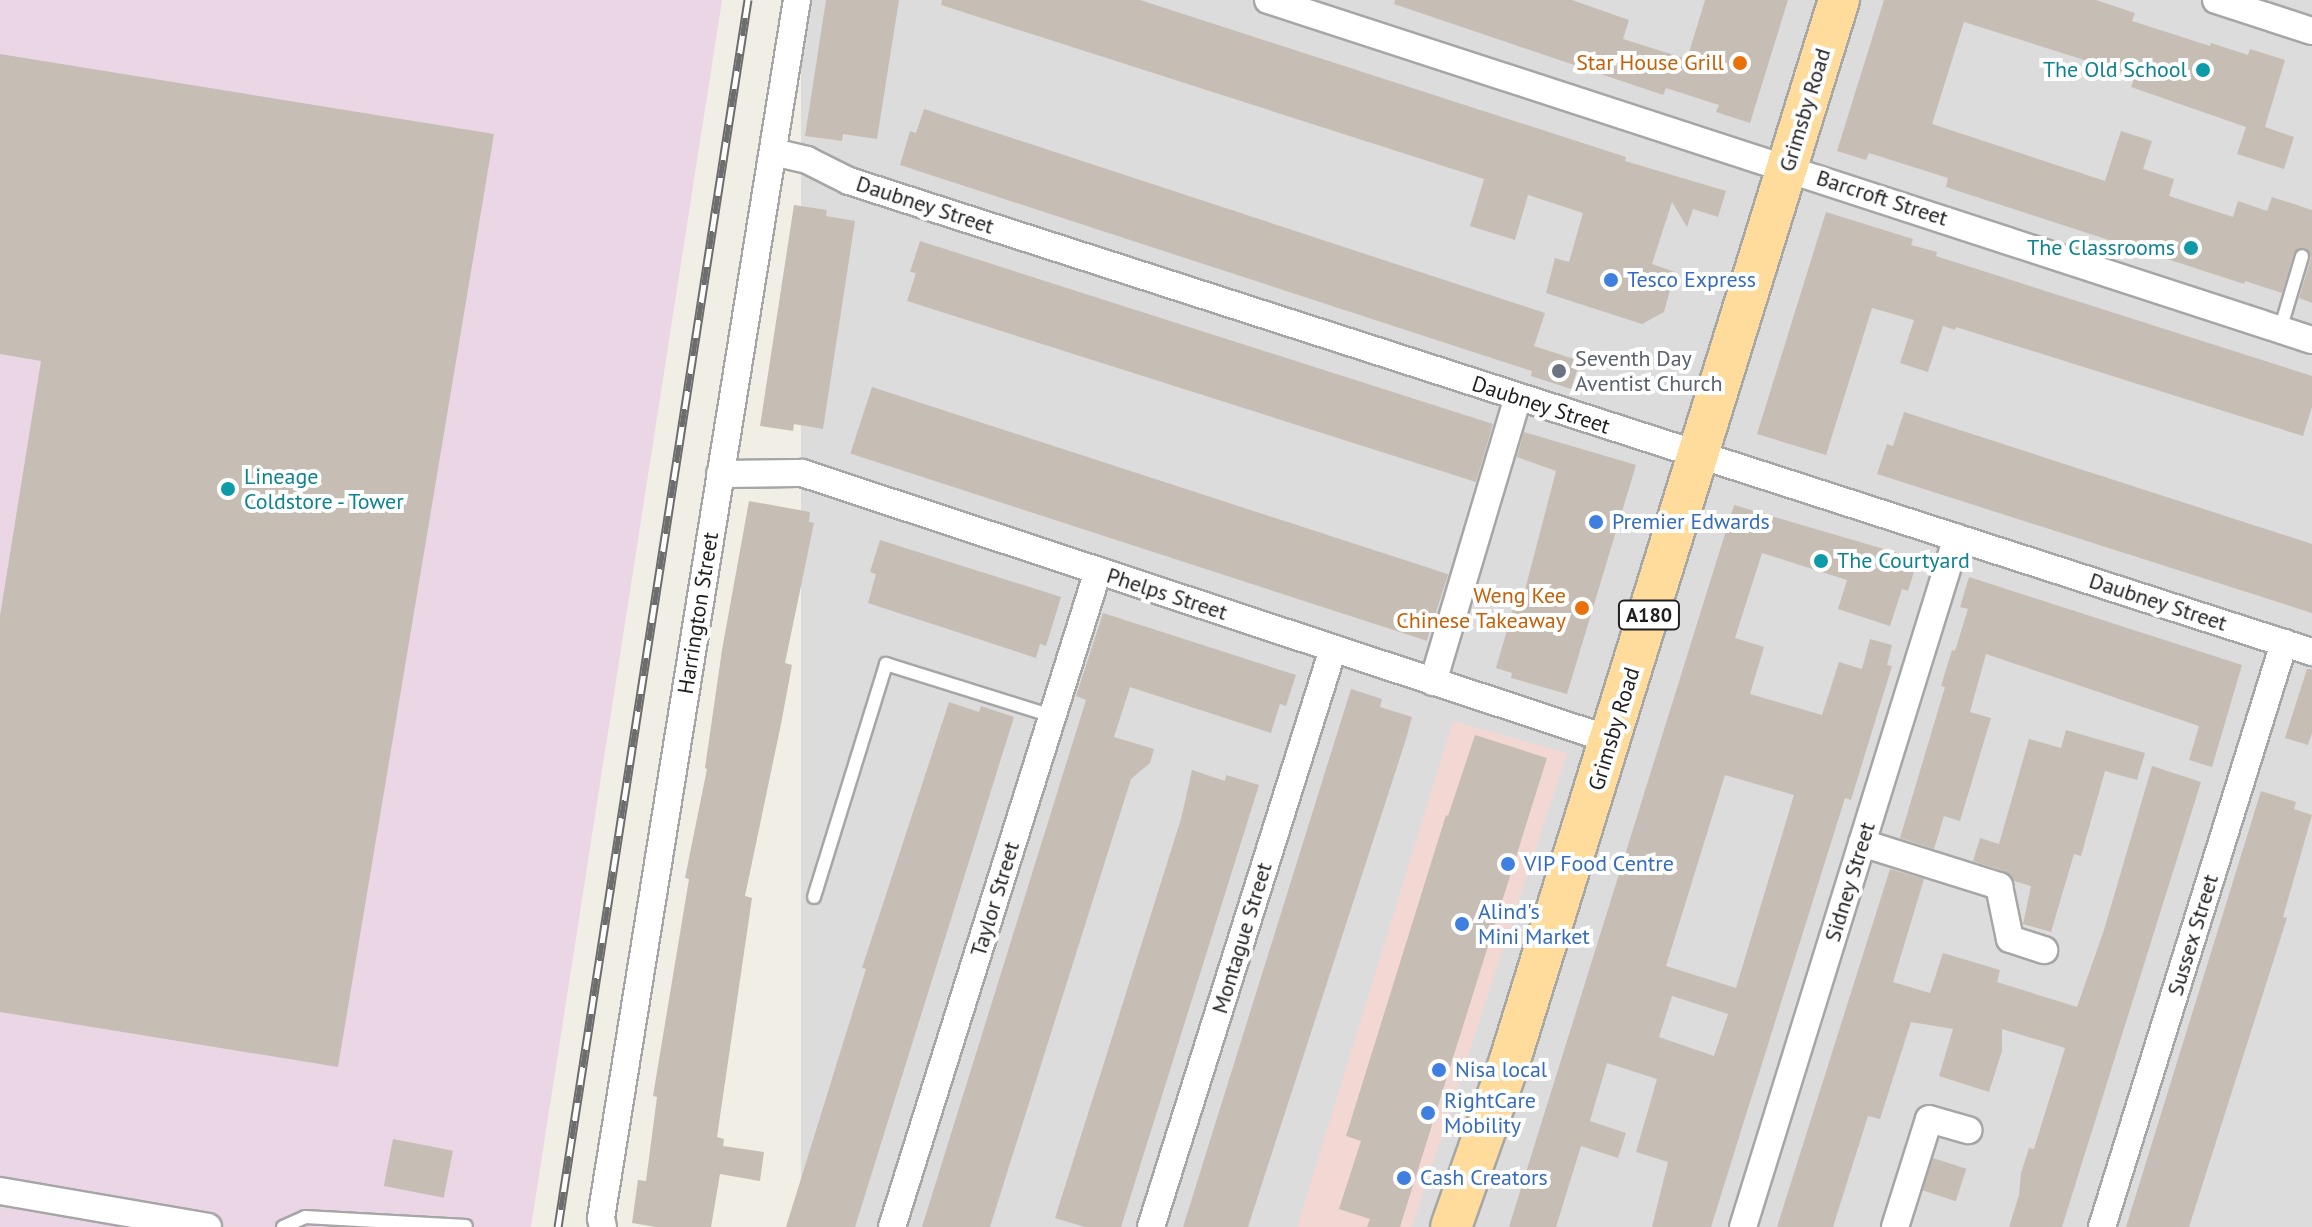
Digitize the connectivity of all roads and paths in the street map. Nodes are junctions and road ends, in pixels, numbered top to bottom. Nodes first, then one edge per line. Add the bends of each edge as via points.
1 (797, 0) edge
2 (1268, 0) edge
3 (1839, 0) edge
4 (2216, 0) edge
5 (2312, 31) edge
6 (773, 152) junction
7 (1787, 166) junction
8 (2302, 256) dead end
9 (2280, 330) junction
10 (2312, 340) edge
11 (1518, 397) junction
12 (1697, 456) junction
13 (720, 474) junction
14 (1957, 537) junction
15 (1098, 571) junction
16 (2284, 643) junction
17 (1333, 649) junction
18 (2312, 652) edge
19 (1433, 682) junction
20 (1052, 716) junction
21 (1611, 740) junction
22 (1862, 843) junction
23 (814, 897) dead end
24 (2044, 950) dead end
25 (1968, 1130) dead end
26 (0, 1191) edge
27 (466, 1226) edge
28 (208, 1227) edge
29 (283, 1227) edge
30 (603, 1227) edge
31 (892, 1227) edge
32 (1151, 1227) edge
33 (1451, 1227) edge
34 (1743, 1227) edge
35 (1895, 1227) edge
36 (2102, 1227) edge

1 - 6 street, Harrington Street
2 - 7 street, Barcroft Street
3 - 7 main road, Grimsby Road / A180
4 - 5 street
6 - 11 street, Daubney Street
6 - 13 street, Harrington Street
7 - 9 street, Barcroft Street
7 - 12 main road, Grimsby Road / A180
8 - 9 lane
9 - 10 street, Barcroft Street
11 - 12 street, Daubney Street
11 - 19 street
12 - 14 street, Daubney Street
12 - 21 main road, Grimsby Road / A180
13 - 15 street, Phelps Street via 802,473
13 - 30 street, Harrington Street
14 - 16 street, Daubney Street
14 - 22 street, Sidney Street
15 - 17 street, Phelps Street
15 - 20 street, Taylor Street
16 - 18 street, Daubney Street
16 - 36 street, Sussex Street
17 - 19 street, Phelps Street
17 - 32 street, Montague Street
19 - 21 street, Phelps Street
20 - 23 lane via 886,664
20 - 31 street, Taylor Street
21 - 33 main road, Grimsby Road / A180
22 - 24 street via 1999,886 2010,939
22 - 34 street, Sidney Street
25 - 35 street via 1929,1119
26 - 28 street
27 - 29 lane via 305,1217

